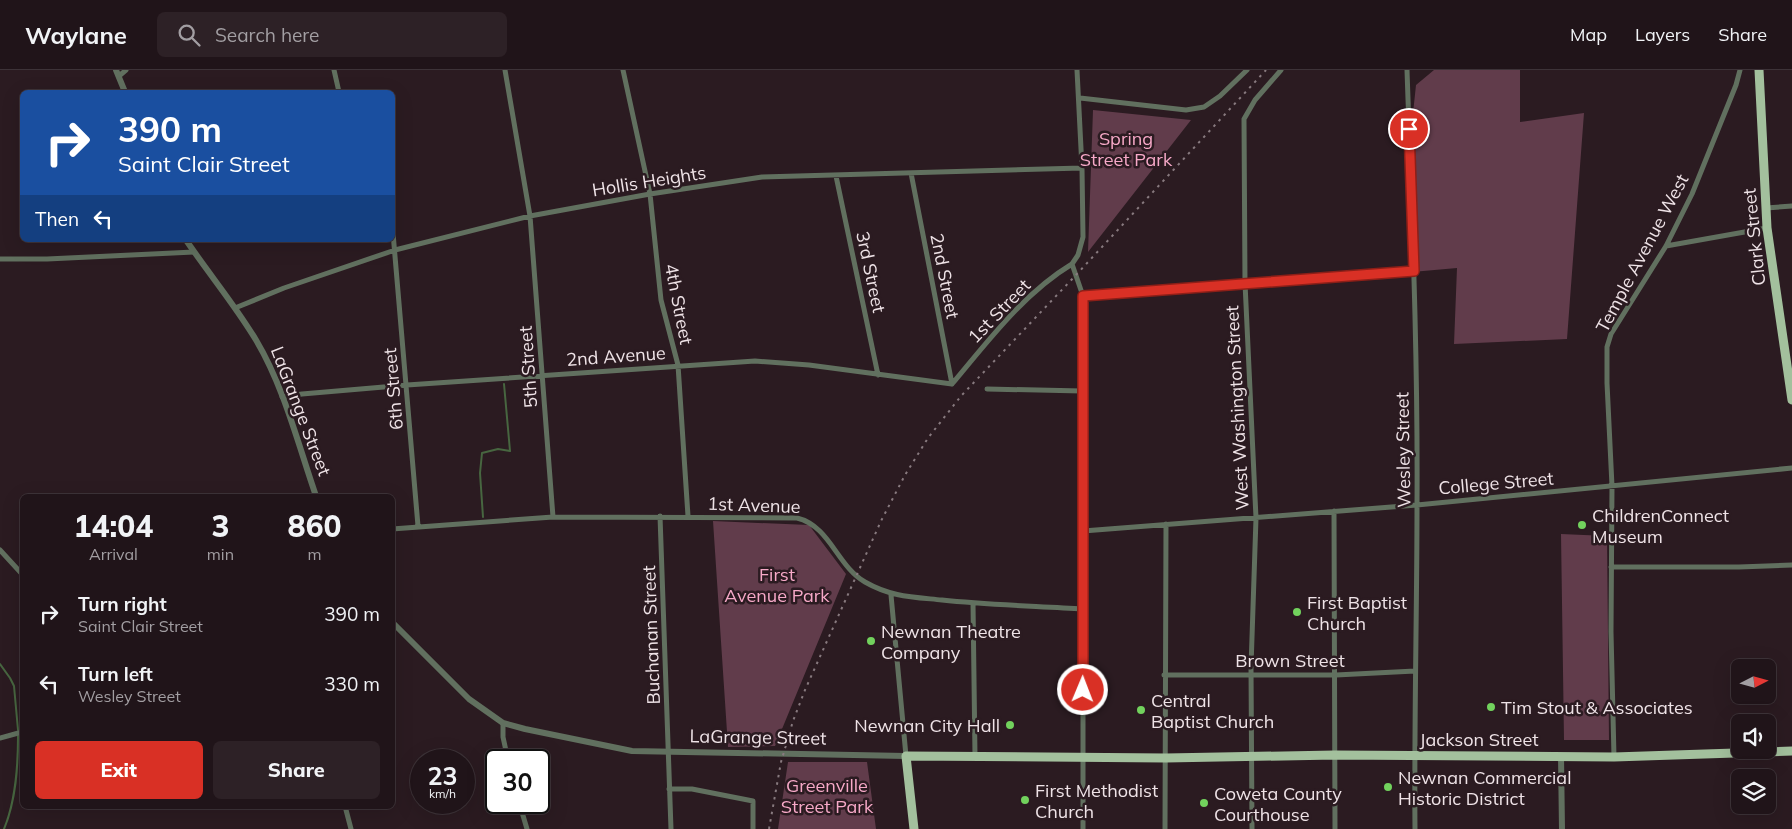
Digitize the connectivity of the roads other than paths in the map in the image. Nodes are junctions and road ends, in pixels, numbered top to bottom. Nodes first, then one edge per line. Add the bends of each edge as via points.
1 (126, 70) edge
2 (334, 70) edge
3 (505, 70) edge
4 (623, 70) edge
5 (1077, 70) edge
6 (1247, 70) edge
7 (1281, 70) edge
8 (1407, 70) edge
9 (1740, 70) edge
10 (1759, 70) edge
11 (118, 73) edge
12 (124, 90) edge
13 (339, 90) edge
14 (1080, 98) junction
15 (1082, 168) junction
16 (911, 174) junction
17 (836, 176) junction
18 (650, 194) junction
19 (1792, 206) edge
20 (1766, 208) junction
21 (530, 216) junction
22 (1767, 228) junction
23 (187, 242) edge
24 (394, 242) edge
25 (1666, 246) junction
26 (395, 250) junction
27 (194, 252) junction
28 (0, 259) edge
29 (1072, 264) junction
30 (1414, 271) junction
31 (1245, 283) junction
32 (1083, 296) junction
33 (235, 308) junction
34 (1789, 356) edge
35 (678, 365) junction
36 (878, 374) junction
37 (542, 376) junction
38 (952, 384) junction
39 (407, 385) junction
40 (987, 389) dead end
41 (1082, 391) junction
42 (282, 397) junction
43 (1792, 400) edge
44 (1792, 468) edge
45 (1612, 486) junction
46 (315, 494) edge
47 (1418, 505) junction
48 (1334, 511) junction
49 (660, 516) junction
50 (688, 516) junction
51 (553, 517) junction
52 (1256, 518) junction
53 (1166, 524) junction
54 (418, 526) junction
55 (395, 529) edge
56 (1082, 531) junction
57 (0, 550) edge
58 (1792, 565) edge
59 (1611, 566) junction
60 (20, 572) edge
61 (891, 595) junction
62 (973, 603) junction
63 (1084, 609) junction
64 (395, 625) edge
65 (1415, 671) junction
66 (1251, 674) junction
67 (1164, 675) junction
68 (1336, 675) junction
69 (503, 723) junction
70 (20, 733) edge
71 (0, 738) edge
72 (506, 749) edge
73 (668, 752) junction
74 (1792, 752) edge
75 (1335, 755) junction
76 (906, 756) junction
77 (975, 756) junction
78 (1082, 756) junction
79 (1414, 756) junction
80 (1561, 756) junction
81 (1252, 757) junction
82 (1614, 757) junction
83 (1166, 758) junction
84 (670, 789) junction
85 (345, 809) edge
86 (522, 814) edge
87 (351, 829) edge
88 (526, 829) edge
89 (671, 829) edge
90 (752, 829) edge
91 (914, 829) edge
92 (1083, 829) edge
93 (1165, 829) edge
94 (1252, 829) edge
95 (1336, 829) edge
96 (1415, 829) edge
97 (1562, 829) edge

1 - 11 street
2 - 13 street
3 - 21 street, 5th Street
4 - 18 street, 4th Street
5 - 14 street
6 - 14 street via 1204,107 1186,110
7 - 31 street, West Washington Street via 1255,100 1244,119
8 - 30 street, Wesley Street
9 - 25 street, Temple Avenue West via 1692,194
10 - 20 main road, Clark Street
11 - 12 street
14 - 15 street
15 - 16 street, Hollis Heights
15 - 29 street via 1083,237
16 - 17 street, Hollis Heights
16 - 38 street, 2nd Street
17 - 18 street, Hollis Heights via 762,178
17 - 36 street, 3rd Street
18 - 21 street, Hollis Heights
18 - 35 street, 4th Street via 661,300
19 - 20 street
20 - 22 main road, Clark Street
21 - 26 street, Hollis Heights
21 - 37 street, 5th Street
22 - 25 street
22 - 34 main road, Clark Street
23 - 27 street, LaGrange Street
24 - 26 street, 6th Street
25 - 45 street, Temple Avenue West via 1611,334 1608,347
26 - 33 street, Hollis Heights
26 - 39 street, 6th Street
27 - 28 street
27 - 33 street, LaGrange Street
29 - 32 street
29 - 38 street, 1st Street via 1052,276 1013,314
30 - 31 street
30 - 47 street, Wesley Street
31 - 32 street
31 - 52 street, West Washington Street
32 - 41 street
33 - 42 street, LaGrange Street via 256,340
34 - 43 main road, Clark Street
35 - 36 street, 2nd Avenue via 755,361
35 - 37 street, 2nd Avenue
35 - 50 street, 4th Street
36 - 38 street, 2nd Avenue
37 - 39 street, 2nd Avenue
37 - 51 street, 5th Street
39 - 42 street, 2nd Avenue
39 - 54 street, 6th Street
40 - 41 street
41 - 56 street
42 - 46 street, LaGrange Street
44 - 45 street, College Street
45 - 47 street, College Street
45 - 59 street, Temple Avenue West
47 - 48 street, College Street
47 - 65 street, Wesley Street
48 - 52 street, College Street
48 - 68 street
49 - 50 street, 1st Avenue
49 - 51 street, 1st Avenue
49 - 73 street, Buchanan Street
50 - 61 street, 1st Avenue via 808,520 822,532 856,576
51 - 54 street, 1st Avenue
52 - 53 street, College Street
52 - 66 street, West Washington Street
53 - 56 street, College Street
53 - 67 street
54 - 55 street, 1st Avenue
56 - 63 street
57 - 60 street
58 - 59 street
59 - 82 street, Temple Avenue West
61 - 62 street, 1st Avenue
61 - 76 street
62 - 63 street, 1st Avenue
62 - 77 street
63 - 78 street
64 - 69 street, LaGrange Street via 469,699
65 - 68 street, Brown Street
65 - 79 street, Wesley Street
66 - 67 street, Brown Street
66 - 68 street, Brown Street
66 - 81 street, West Washington Street
67 - 83 street
68 - 75 street
69 - 72 street
69 - 73 street, LaGrange Street via 632,751
70 - 71 street
73 - 76 street, LaGrange Street
73 - 84 street, Buchanan Street
74 - 82 main road, Jackson Street
75 - 79 main road, Jackson Street
75 - 81 main road, Jackson Street
75 - 95 street
76 - 77 main road, LaGrange Street
76 - 91 main road
77 - 78 main road, LaGrange Street
78 - 83 main road, LaGrange Street
78 - 92 street
79 - 80 main road, Jackson Street
79 - 96 street, Wesley Street
80 - 82 main road, Jackson Street
80 - 97 street
81 - 83 main road, Jackson Street
81 - 94 street, West Washington Street
83 - 93 street
84 - 89 street, Buchanan Street
84 - 90 street via 692,789 752,801
85 - 87 street
86 - 88 street

